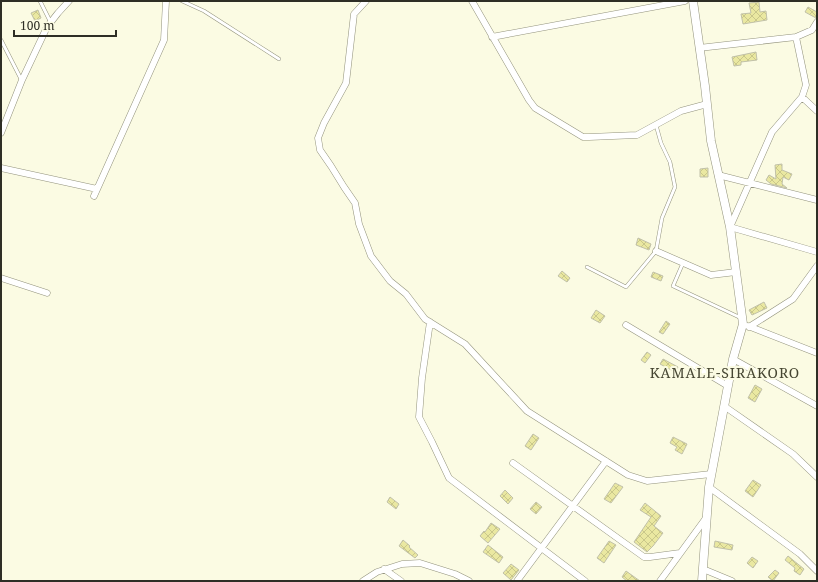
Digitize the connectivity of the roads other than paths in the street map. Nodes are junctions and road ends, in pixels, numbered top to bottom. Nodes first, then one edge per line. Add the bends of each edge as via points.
1 (40, 1) edge
2 (69, 1) edge
3 (166, 1) edge
4 (182, 1) edge
5 (366, 1) edge
6 (472, 1) edge
7 (685, 1) edge
8 (693, 1) edge
9 (817, 22) edge
10 (51, 23) junction
11 (796, 36) junction
12 (492, 37) junction
13 (1, 40) edge
14 (699, 48) junction
15 (279, 59) dead end
16 (22, 80) junction
17 (802, 97) junction
18 (707, 104) junction
19 (817, 111) edge
20 (656, 125) junction
21 (1, 133) edge
22 (1, 168) edge
23 (718, 174) junction
24 (750, 183) junction
25 (97, 189) junction
26 (94, 196) dead end
27 (817, 200) edge
28 (730, 227) junction
29 (656, 251) junction
30 (817, 252) edge
31 (683, 263) junction
32 (817, 266) edge
33 (587, 267) dead end
34 (736, 272) junction
35 (1, 278) edge
36 (47, 292) dead end
37 (430, 322) junction
38 (744, 323) junction
39 (626, 325) dead end
40 (817, 353) edge
41 (733, 359) junction
42 (728, 386) junction
43 (724, 406) junction
44 (817, 406) edge
45 (606, 461) junction
46 (514, 463) dead end
47 (711, 474) junction
48 (817, 478) edge
49 (709, 487) junction
50 (573, 506) junction
51 (707, 517) junction
52 (541, 548) junction
53 (680, 553) junction
54 (384, 569) junction
55 (703, 570) junction
56 (817, 571) edge
57 (363, 581) edge
58 (401, 581) edge
59 (469, 581) edge
60 (517, 581) edge
61 (585, 581) edge
62 (660, 581) edge
63 (702, 581) edge
64 (732, 581) edge

1 - 10 lane
2 - 10 street
3 - 25 street via 164,40
4 - 15 lane via 204,11
5 - 37 street via 354,14 346,83 318,138 320,150 355,203 359,224 371,256 390,281 406,294
6 - 12 street
7 - 12 street
8 - 14 street
9 - 11 street via 812,30
10 - 16 street
11 - 14 street
11 - 17 street via 806,85
12 - 20 street via 535,108 583,137 637,135
13 - 16 lane
14 - 18 street
16 - 21 street
17 - 19 street
17 - 24 street via 772,132
18 - 20 street via 681,111
18 - 23 street
20 - 29 lane via 670,162 675,187 662,218
22 - 25 street
23 - 24 street
23 - 28 street
24 - 27 street
24 - 28 street
25 - 26 street
28 - 30 street
28 - 34 street
29 - 31 street
29 - 33 lane via 626,287
31 - 34 street via 711,276
31 - 38 lane via 673,286
32 - 38 street via 793,299
34 - 38 street
35 - 36 street
37 - 45 street via 465,344 527,411
37 - 52 street via 419,417 449,478
38 - 40 street
38 - 41 street
39 - 42 street
41 - 42 street
41 - 44 street
42 - 43 street
43 - 47 street
43 - 48 street via 793,454
45 - 47 street via 628,475 647,481
45 - 50 street
46 - 50 street
47 - 49 street
49 - 51 street
49 - 56 street via 800,554
50 - 52 street
50 - 53 street via 644,557
51 - 53 street
51 - 55 street
52 - 60 street
52 - 61 street
53 - 62 street
54 - 57 street
54 - 58 street
54 - 59 street via 420,563
55 - 63 street
55 - 64 street

